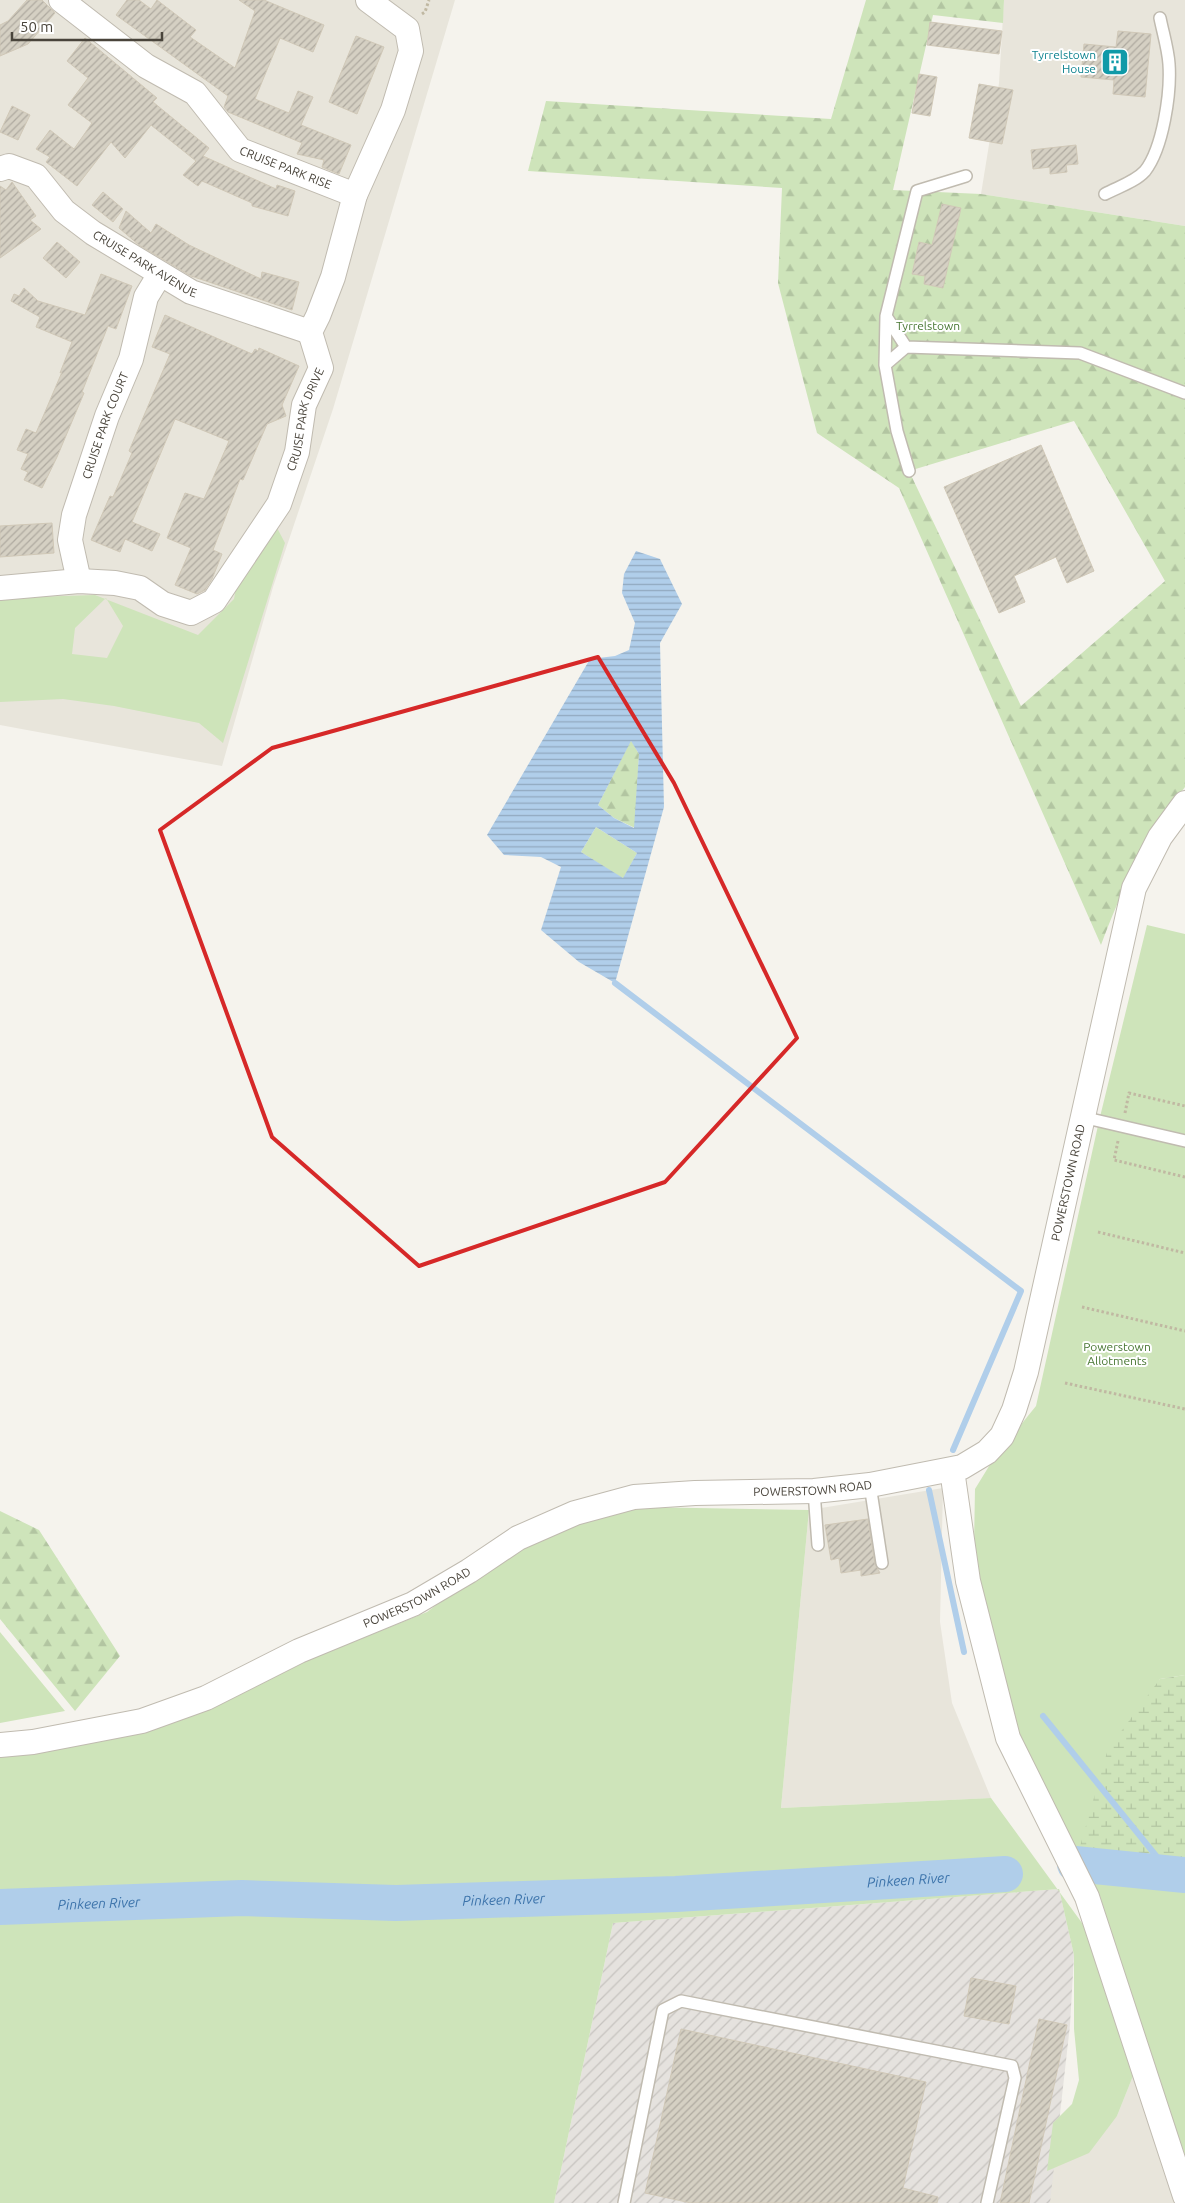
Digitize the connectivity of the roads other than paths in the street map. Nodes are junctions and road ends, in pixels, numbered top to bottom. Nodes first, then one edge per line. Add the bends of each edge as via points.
1 (61, 0) edge
2 (368, 0) edge
3 (1160, 18) dead end
4 (0, 169) edge
5 (966, 176) dead end
6 (1105, 194) dead end
7 (355, 195) junction
8 (160, 274) junction
9 (886, 316) junction
10 (310, 332) junction
11 (906, 347) junction
12 (886, 365) junction
13 (1185, 394) edge
14 (909, 471) dead end
15 (78, 581) junction
16 (0, 588) edge
17 (1185, 803) edge
18 (1082, 1117) junction
19 (1185, 1142) edge
20 (952, 1470) junction
21 (870, 1485) junction
22 (814, 1492) junction
23 (818, 1545) dead end
24 (882, 1564) dead end
25 (0, 1745) edge
26 (1185, 2196) edge
27 (624, 2203) edge
28 (987, 2203) edge

1 - 7 street, CRUISE PARK RISE via 146,66 195,93 240,150
2 - 7 street via 407,29 411,51 393,110
3 - 6 lane via 1169,63 1164,121 1158,143 1144,172
4 - 8 street, CRUISE PARK AVENUE via 8,166 36,176 64,211
5 - 9 lane via 917,191
7 - 10 street via 333,277
8 - 10 street, CRUISE PARK AVENUE via 191,292
8 - 15 street, CRUISE PARK COURT via 146,297 131,359 107,416 74,515 70,540
9 - 11 lane
9 - 12 lane
10 - 15 street, CRUISE PARK DRIVE via 321,368 304,405 297,452 279,504 214,601 191,613 163,604 140,588
11 - 12 lane
11 - 13 lane via 1080,353
12 - 14 lane via 897,431
15 - 16 street, CRUISE PARK DRIVE
17 - 18 street, POWERSTOWN ROAD via 1160,837 1134,888
18 - 19 lane
18 - 20 street, POWERSTOWN ROAD via 1026,1372 1014,1410 1002,1436 987,1452
20 - 21 street, POWERSTOWN ROAD
20 - 26 street via 968,1581 1008,1738 1087,1897
21 - 22 street, POWERSTOWN ROAD
21 - 24 lane
22 - 23 lane
22 - 25 street, POWERSTOWN ROAD via 695,1493 634,1498 575,1513 518,1538 413,1604 299,1651 206,1698 142,1721 33,1742
27 - 28 lane via 663,2010 680,2001 1012,2066 1015,2078

